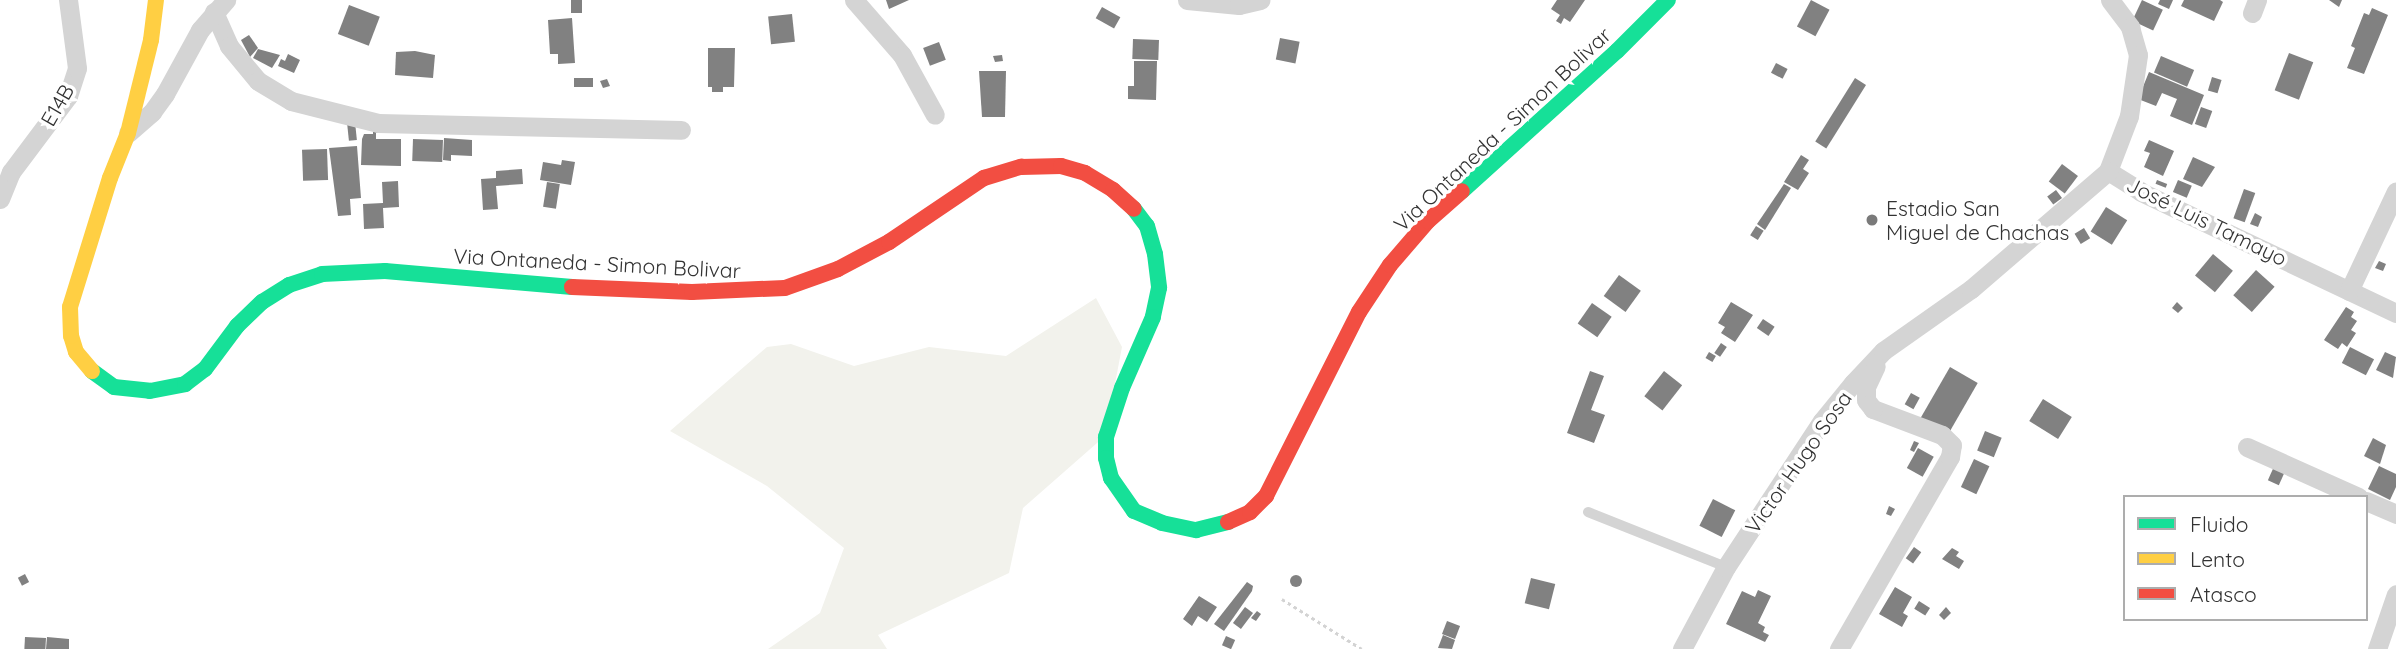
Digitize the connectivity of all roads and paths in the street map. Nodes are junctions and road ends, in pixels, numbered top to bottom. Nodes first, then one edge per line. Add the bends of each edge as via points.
1 (68, 0) edge
2 (156, 0) edge
3 (854, 0) edge
4 (1187, 0) edge
5 (1260, 0) edge
6 (1668, 0) edge
7 (2110, 0) edge
8 (220, 6) edge
9 (935, 115) dead end
10 (681, 130) dead end
11 (128, 133) junction
12 (2108, 171) junction
13 (2396, 191) edge
14 (0, 199) edge
15 (2349, 290) junction
16 (2396, 313) edge
17 (1883, 351) junction
18 (2247, 447) dead end
19 (2354, 495) edge
20 (2368, 501) edge
21 (1588, 512) dead end
22 (2396, 514) edge
23 (1726, 567) junction
24 (2396, 594) edge
25 (1282, 599) dead end
26 (1362, 649) edge
27 (1682, 649) edge
28 (1839, 649) edge
29 (2377, 649) edge

1 - 14 street, E14B via 76,68 68,96 11,172
2 - 11 street, Via Ontaneda - Simon Bolivar
3 - 9 street via 902,55
4 - 5 street via 1238,5
6 - 11 street, Via Ontaneda - Simon Bolivar via 1428,221 1390,265 1359,312 1266,496 1233,521 1196,530 1161,523 1134,511 1111,478 1106,437 1153,317 1159,288 1147,226 1113,190 1085,173 1061,166 1031,167 984,178 889,242 829,273 785,288 692,292 513,284 385,271 322,274 289,285 262,302 205,369 184,384 133,392 114,387 85,366 76,352 69,321 100,207
7 - 12 street, José Luis Tamayo via 2130,27 2138,55 2129,116
8 - 10 street via 229,46 258,81 291,101 378,123
8 - 11 street via 200,30 152,112
12 - 15 street, José Luis Tamayo via 2141,192
12 - 17 street, Victor Hugo Sosa via 1971,289
13 - 15 street
15 - 16 street, José Luis Tamayo
17 - 23 street, Victor Hugo Sosa via 1822,421
17 - 28 street via 1866,387 1866,400 1873,409 1942,435 1952,445 1950,457
18 - 19 street
20 - 22 street
21 - 23 lane
23 - 27 street, Victor Hugo Sosa
24 - 29 street
25 - 26 path

